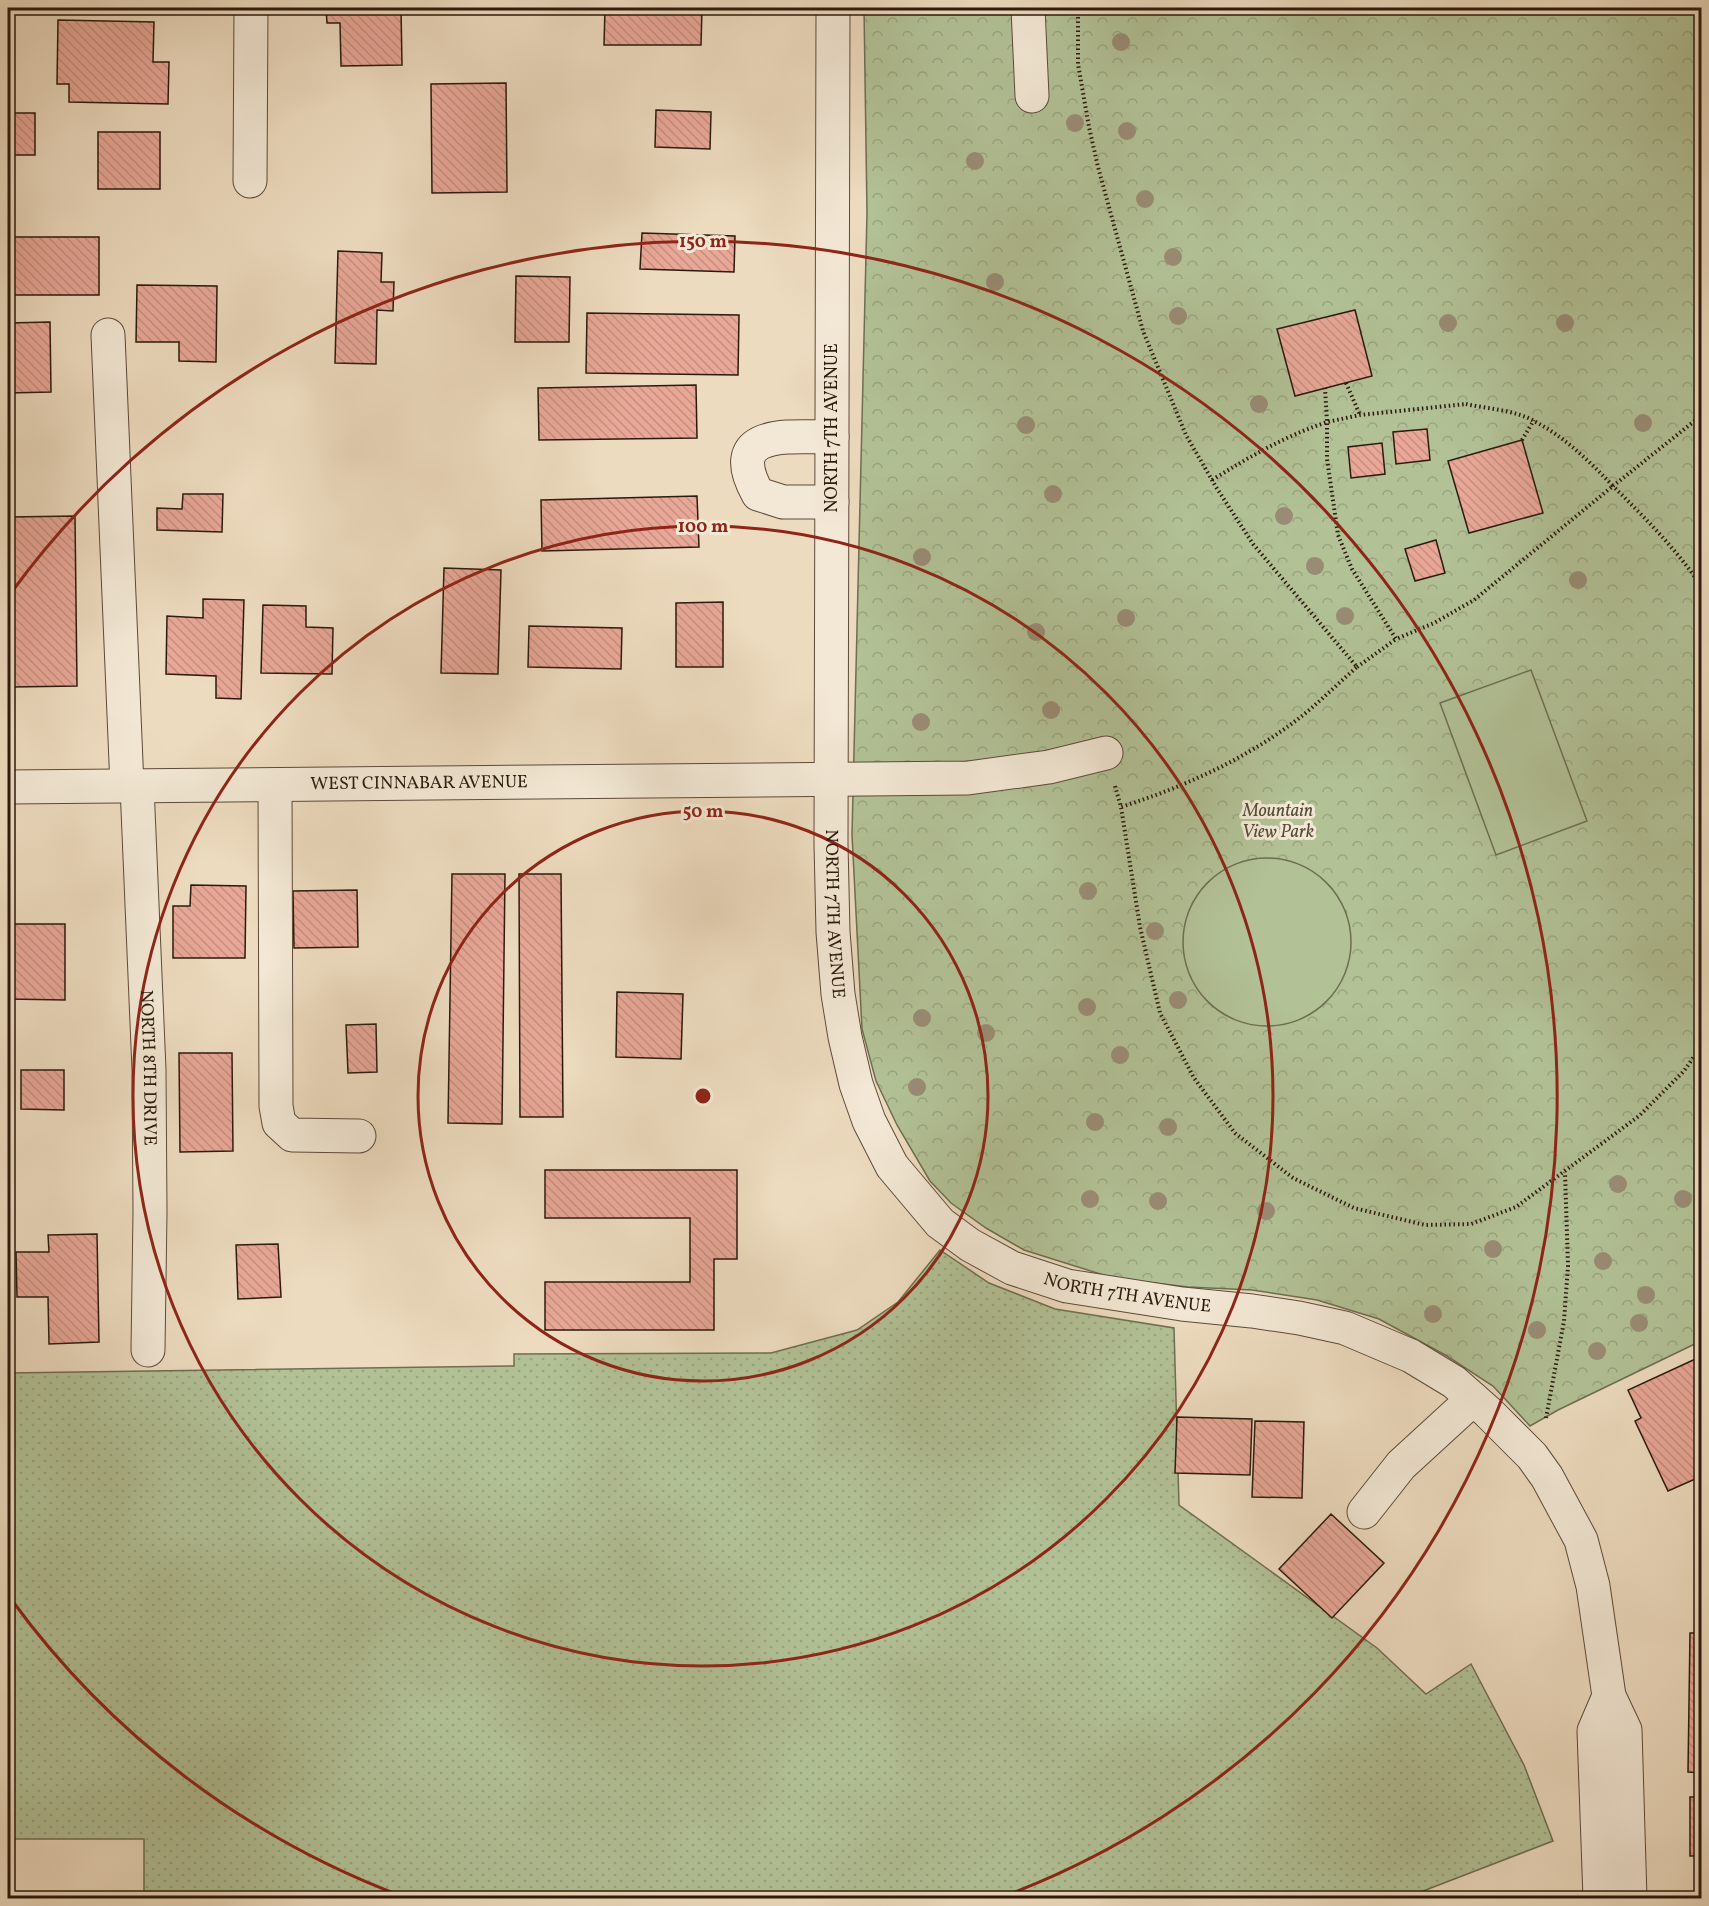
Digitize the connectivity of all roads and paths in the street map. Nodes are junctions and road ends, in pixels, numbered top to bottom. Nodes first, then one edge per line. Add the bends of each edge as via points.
1 (251, 8) edge
2 (833, 8) edge
3 (1028, 8) edge
4 (1078, 8) edge
5 (1032, 96) dead end
6 (250, 181) dead end
7 (108, 335) dead end
8 (1346, 383) dead end
9 (1325, 388) dead end
10 (1360, 414) junction
11 (1701, 415) edge
12 (1533, 420) junction
13 (1327, 422) junction
14 (832, 437) junction
15 (1522, 440) dead end
16 (1212, 480) junction
17 (1613, 486) junction
18 (832, 502) junction
19 (1701, 587) edge
20 (1396, 639) junction
21 (1357, 667) junction
22 (1110, 766) joint
23 (831, 781) junction
24 (275, 785) junction
25 (132, 786) junction
26 (8, 787) edge
27 (1121, 807) junction
28 (1701, 1045) edge
29 (359, 1136) dead end
30 (1565, 1172) junction
31 (148, 1350) dead end
32 (1473, 1399) junction
33 (1532, 1456) junction
34 (1364, 1512) dead end
35 (1609, 1696) junction
36 (1600, 1899) edge
37 (1630, 1899) edge

1 - 6 street
2 - 14 street, NORTH 7TH AVENUE
3 - 5 street
4 - 16 path via 1078,64 1089,127 1143,331 1186,435
7 - 25 street, NORTH 8TH DRIVE
8 - 10 path
9 - 13 path
10 - 12 path via 1466,404
10 - 13 path
11 - 17 path
12 - 15 path
12 - 17 path via 1582,454
13 - 16 path via 1257,451
13 - 20 path via 1327,459 1338,535 1352,569
14 - 18 street, NORTH 7TH AVENUE
14 - 18 street via 767,439 754,446 748,458 750,478 758,494 783,502
16 - 21 path via 1254,544
17 - 19 path via 1644,517
17 - 20 path via 1474,600
18 - 23 street, NORTH 7TH AVENUE
20 - 21 path
21 - 27 path via 1296,721 1233,762
22 - 23 street, WEST CINNABAR AVENUE via 1049,767 968,778
22 - 27 path
23 - 24 street, WEST CINNABAR AVENUE
23 - 32 street, NORTH 7TH AVENUE via 838,994 856,1084 892,1166 940,1223 1012,1268 1067,1286 1299,1318 1345,1328 1411,1356 1454,1382
24 - 25 street, WEST CINNABAR AVENUE
24 - 29 street via 279,1123 292,1136
25 - 26 street, WEST CINNABAR AVENUE
25 - 31 street, NORTH 8TH DRIVE via 149,1070
27 - 30 path via 1140,927 1160,1013 1194,1078 1236,1133 1293,1178 1343,1203 1425,1225 1470,1224 1516,1207
28 - 30 path via 1684,1071 1639,1116
30 - 33 path via 1568,1266 1564,1321 1545,1424
32 - 33 street, NORTH 7TH AVENUE
32 - 34 street via 1401,1465
33 - 35 street, NORTH 7TH AVENUE via 1581,1540 1593,1586
35 - 36 street via 1594,1731
35 - 37 street via 1625,1730

